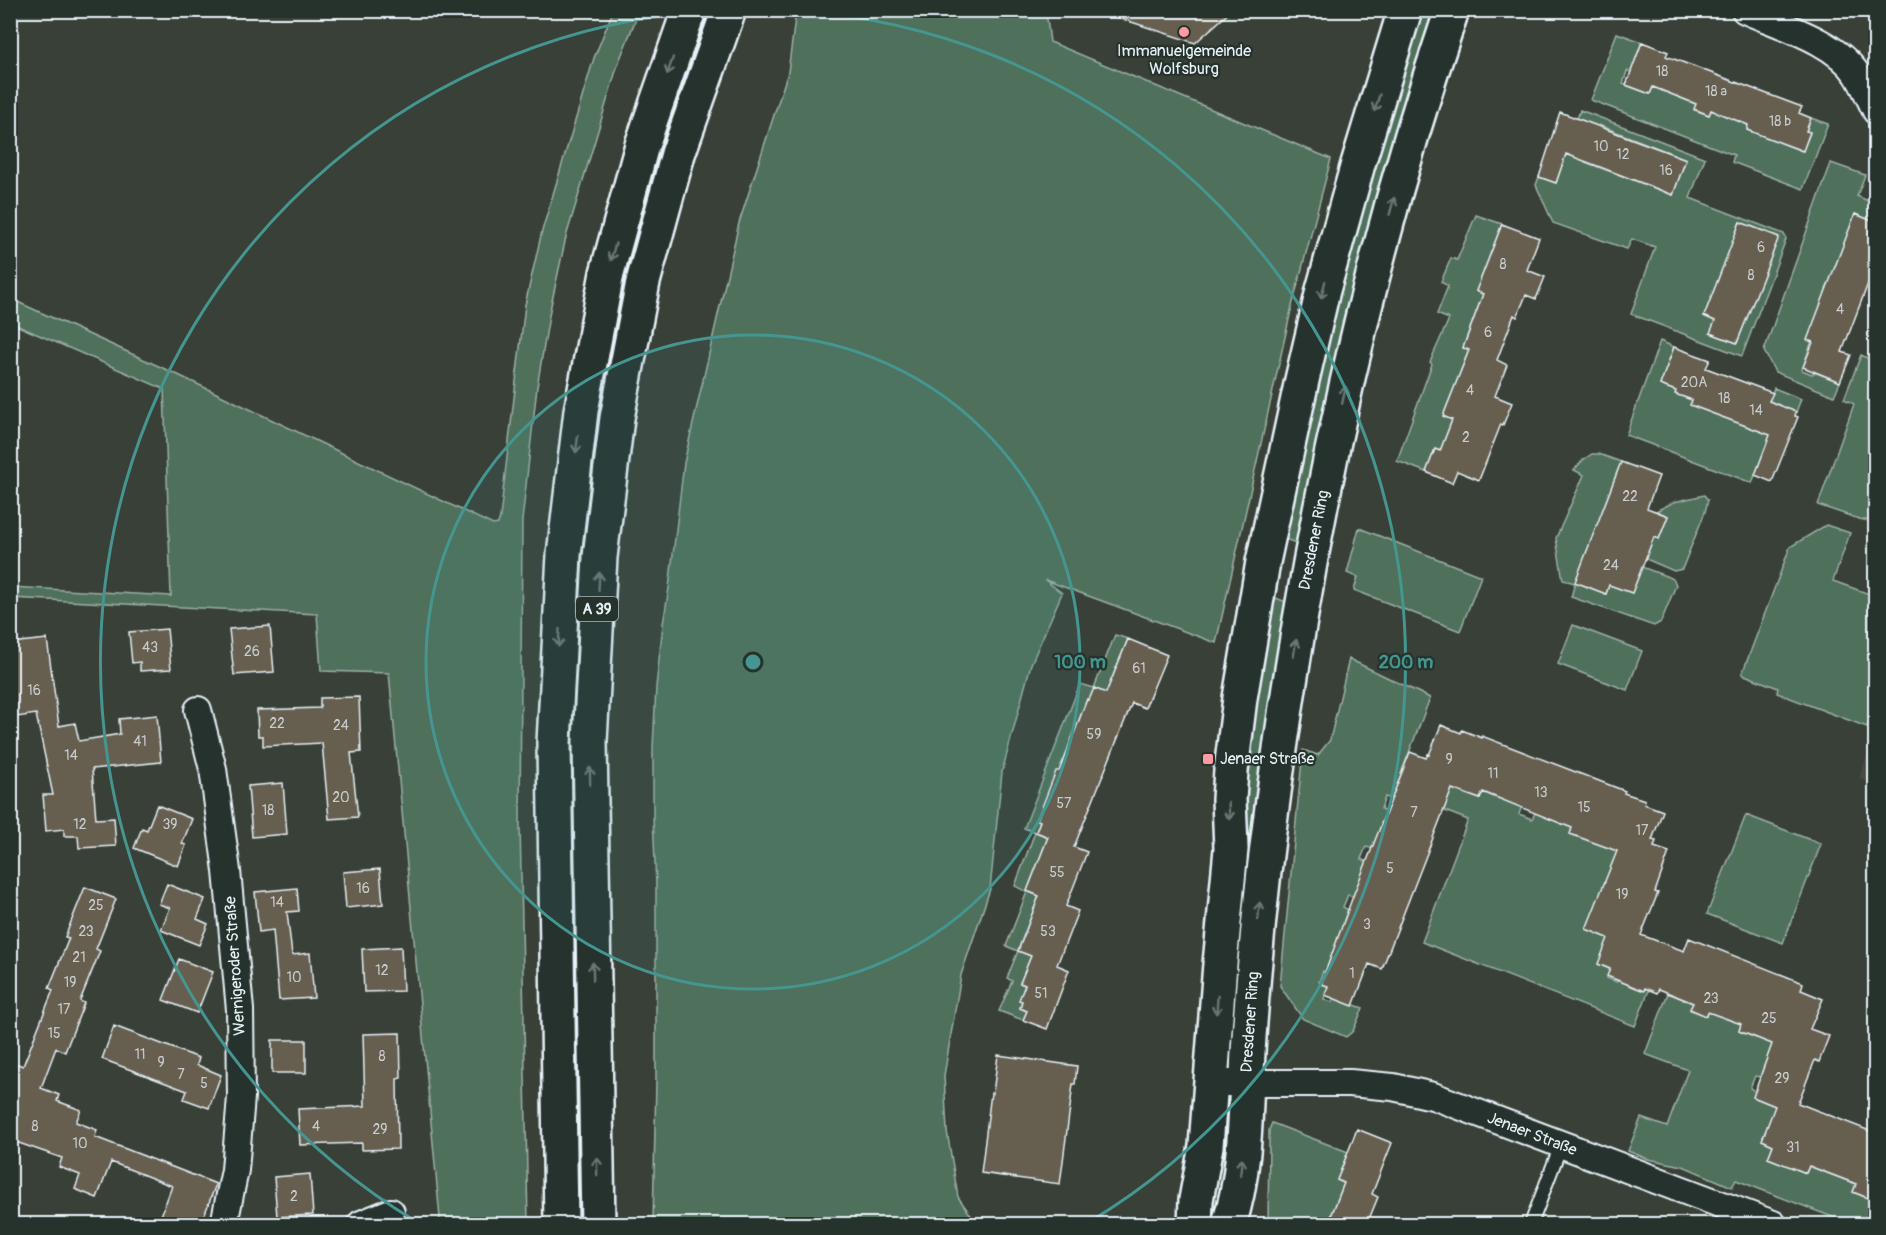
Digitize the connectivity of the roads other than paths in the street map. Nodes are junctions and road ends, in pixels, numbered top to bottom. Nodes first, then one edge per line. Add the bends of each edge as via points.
1 (689, 10) edge
2 (729, 10) edge
3 (1405, 10) edge
4 (1452, 10) edge
5 (1745, 10) edge
6 (1875, 111) edge
7 (198, 710) dead end
8 (1211, 1083) junction
9 (1246, 1083) junction
10 (1561, 1145) junction
11 (391, 1212) dead end
12 (224, 1224) edge
13 (361, 1224) edge
14 (561, 1224) edge
15 (598, 1224) edge
16 (1195, 1224) edge
17 (1229, 1224) edge
18 (1531, 1224) edge
19 (1773, 1224) edge

1 -> 14 main road, A 39 via 642,145 607,273 581,411 564,555 554,743
15 -> 2 main road, A 39 via 590,741 600,557 616,418 643,282 678,154
3 -> 8 main road, Dresdener Ring via 1323,290 1263,562 1231,771 1231,849
9 -> 4 main road, Dresdener Ring via 1267,846 1306,578 1371,284
5 - 6 street via 1823,44 1842,57 1857,74
7 - 12 street, Wernigeroder Straße via 213,769 240,1010 241,1097 235,1170
8 - 9 street, Dresdener Ring
8 - 16 main road, Dresdener Ring
9 - 10 street, Jenaer Straße via 1393,1087 1433,1096
17 -> 9 main road, Dresdener Ring via 1239,1185
10 - 18 lane
10 - 19 street, Jenaer Straße
11 - 13 street

